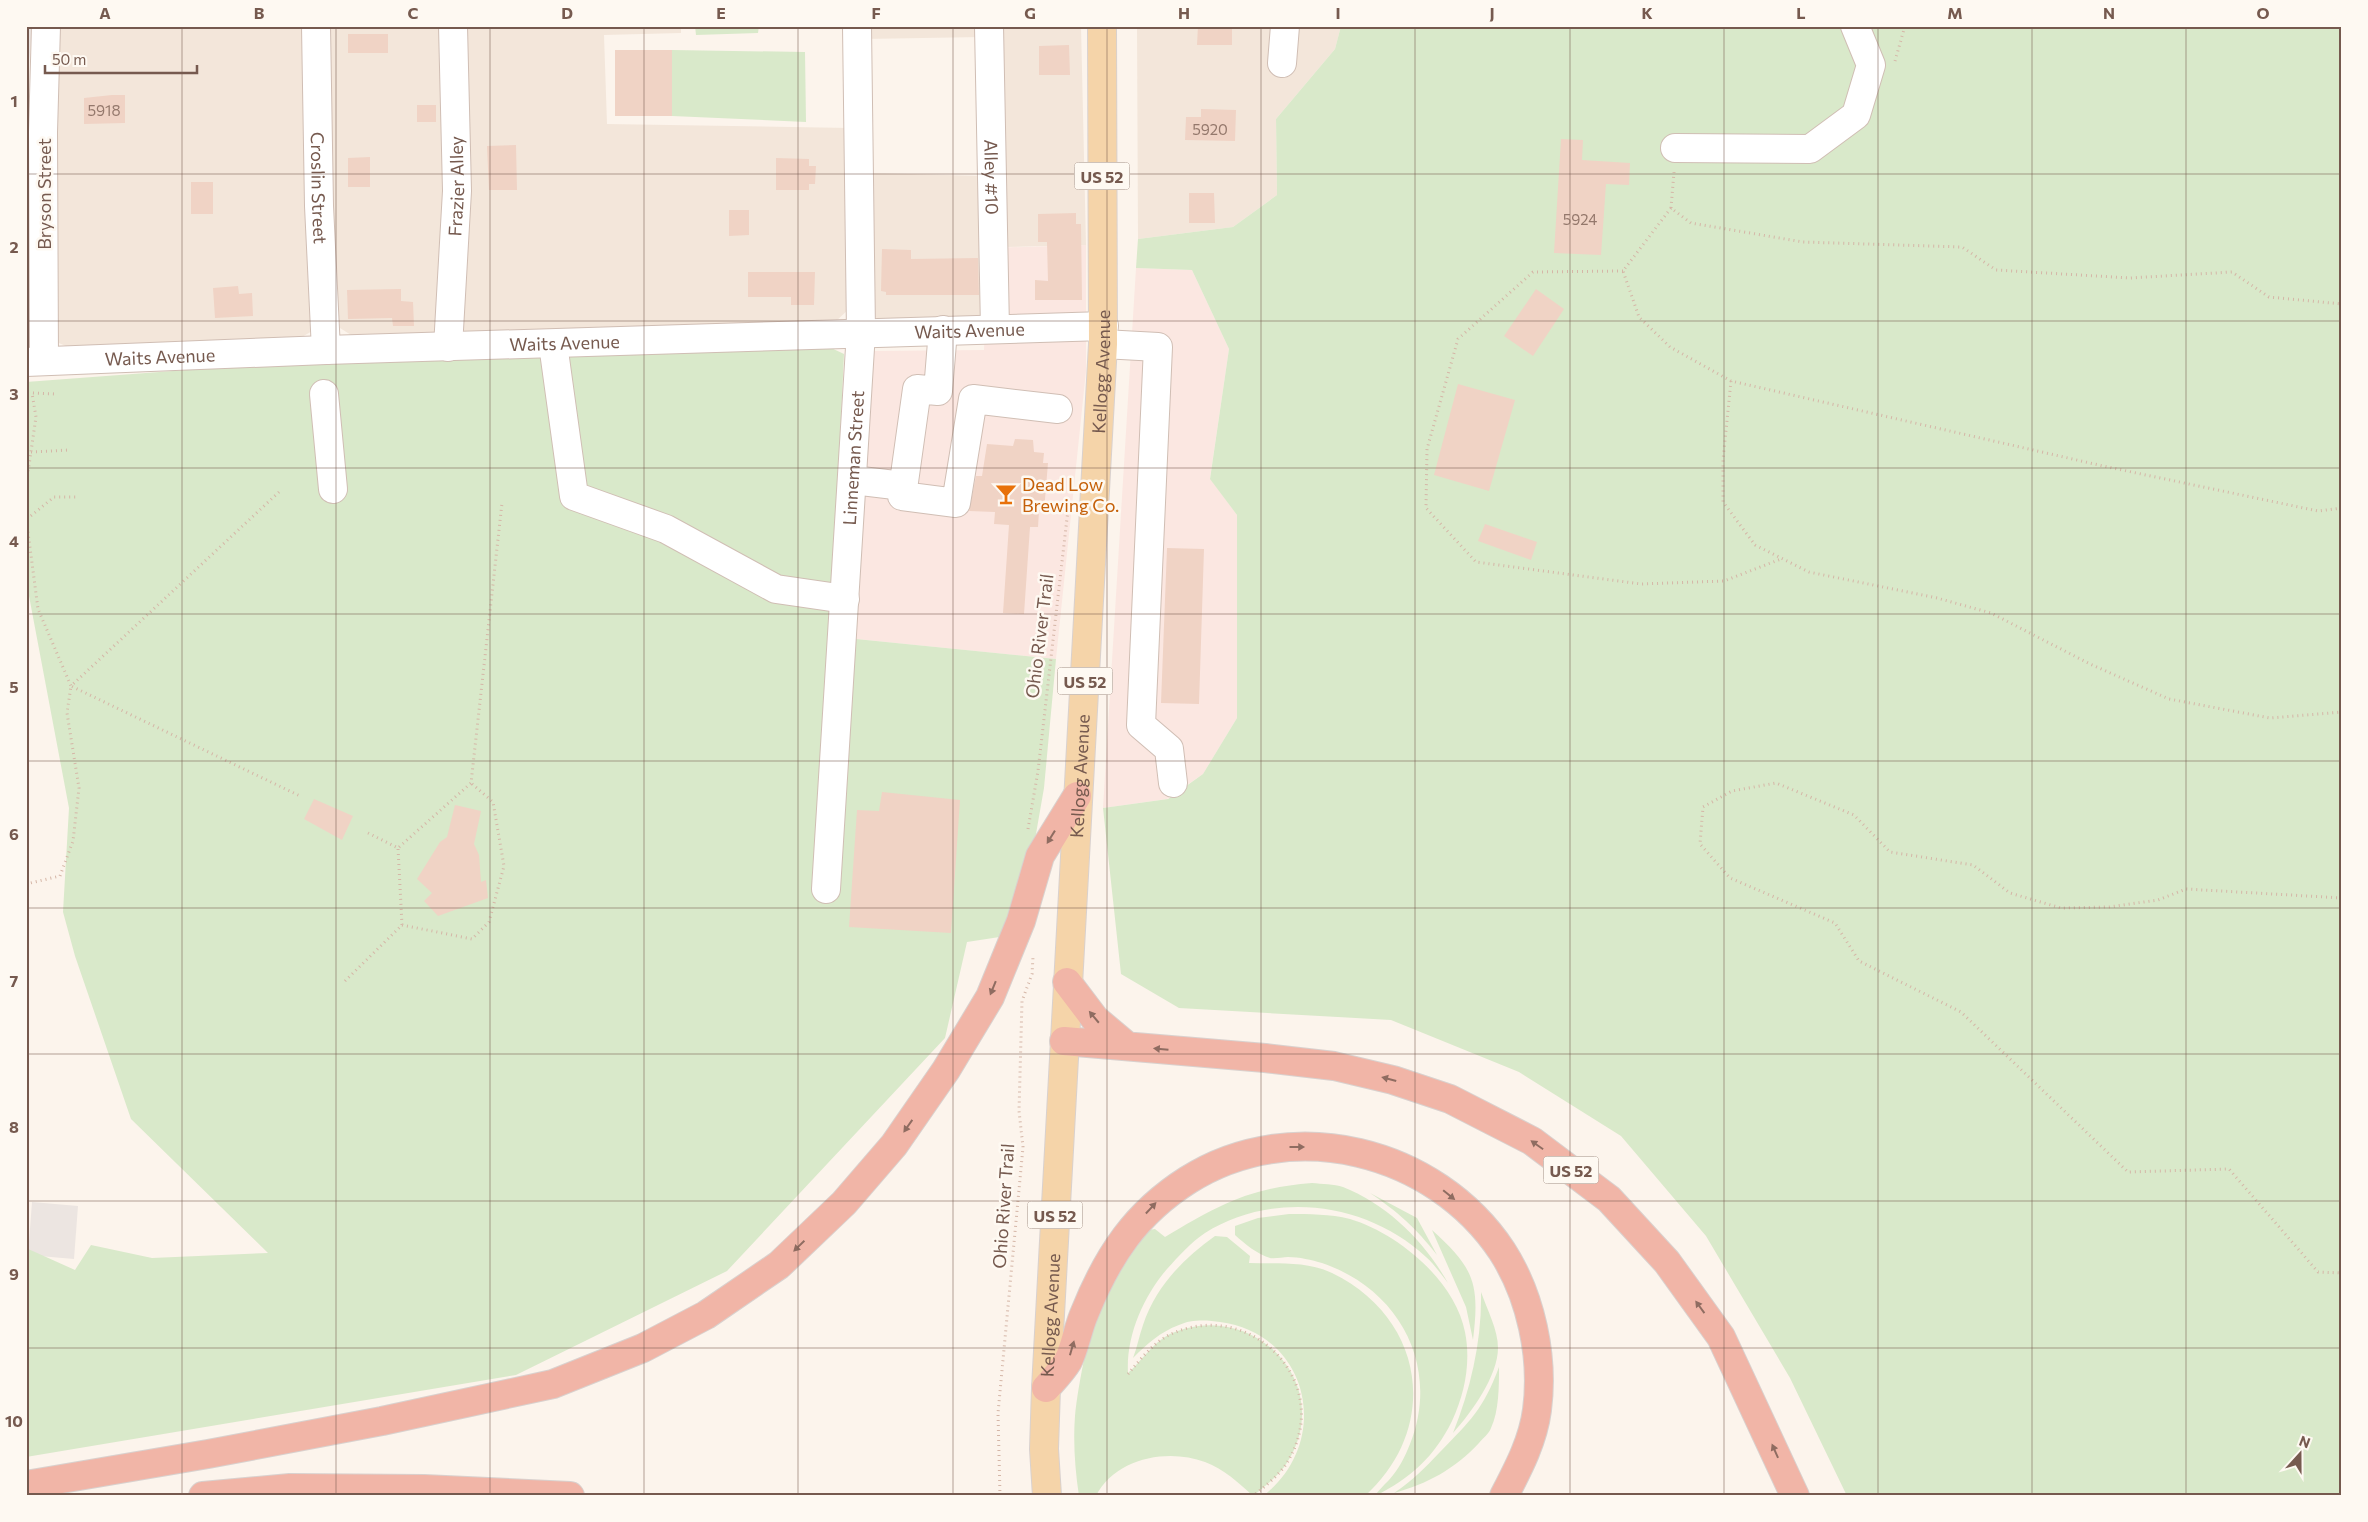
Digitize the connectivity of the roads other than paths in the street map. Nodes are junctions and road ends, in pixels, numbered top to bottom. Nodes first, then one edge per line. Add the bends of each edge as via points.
1 (46, 26) edge
2 (316, 26) edge
3 (454, 26) edge
4 (858, 26) edge
5 (989, 26) edge
6 (1102, 26) edge
7 (1285, 26) edge
8 (1854, 26) edge
9 (1282, 63) dead end
10 (1675, 148) road end
11 (995, 329) junction
12 (943, 330) junction
13 (861, 332) junction
14 (1103, 335) junction
15 (553, 344) junction
16 (448, 347) junction
17 (326, 350) junction
18 (35, 361) edge
19 (938, 391) junction
20 (324, 394) dead end
21 (973, 399) junction
22 (1058, 409) dead end
23 (853, 480) junction
24 (903, 486) junction
25 (333, 489) dead end
26 (845, 599) junction
27 (1173, 783) dead end
28 (1077, 796) junction
29 (826, 889) dead end
30 (1068, 982) junction
31 (1064, 1042) junction
32 (1126, 1046) junction
33 (1046, 1388) junction
34 (26, 1485) edge
35 (203, 1496) edge
36 (570, 1496) edge
37 (1047, 1496) edge
38 (1504, 1496) edge
39 (1794, 1496) edge

1 - 18 street, Bryson Street
2 - 17 street, Croslin Street via 319,206
3 - 16 street, Frazier Alley via 457,191
4 - 13 street, Linneman Street
5 - 11 street, Alley #10
6 - 14 main road, Kellogg Avenue / US 52
7 - 9 street
8 - 10 street via 1871,65 1856,115 1810,149
11 - 12 street, Waits Avenue
11 - 14 street, Waits Avenue
12 - 13 street, Waits Avenue
12 - 19 street
13 - 15 street, Waits Avenue
13 - 23 street, Linneman Street
14 - 27 street, Waits Avenue via 1158,348 1141,725 1169,749
14 - 28 main road, Kellogg Avenue / US 52
15 - 16 street, Waits Avenue
15 - 26 street via 574,496 666,529 776,589
16 - 17 street, Waits Avenue
17 - 18 street, Waits Avenue
19 - 21 street
19 - 24 street via 917,388
20 - 25 street
21 - 22 street
21 - 24 street via 956,503 902,496
23 - 24 street
23 - 26 street, Linneman Street
26 - 29 street, Linneman Street
28 - 30 main road, Kellogg Avenue / US 52
28 -> 34 highway via 1040,856 1021,921 990,997 946,1070 894,1145 844,1204 779,1265 706,1315 643,1348 553,1384 382,1422
30 - 31 main road, Kellogg Avenue / US 52
32 -> 30 highway via 1095,1019
31 - 32 highway, US 52
31 - 33 main road, Kellogg Avenue / US 52
39 -> 32 highway, US 52 via 1721,1337 1667,1262 1609,1199 1532,1141 1450,1099 1343,1068
33 - 37 main road, Kellogg Avenue / US 52 via 1044,1449
33 -> 38 highway via 1068,1361 1085,1310 1114,1253 1157,1202 1212,1167 1264,1150 1318,1146 1368,1154 1397,1164 1447,1193 1502,1251 1525,1301 1532,1325 1539,1384 1536,1412 1519,1467
35 - 36 highway via 309,1488 424,1489

